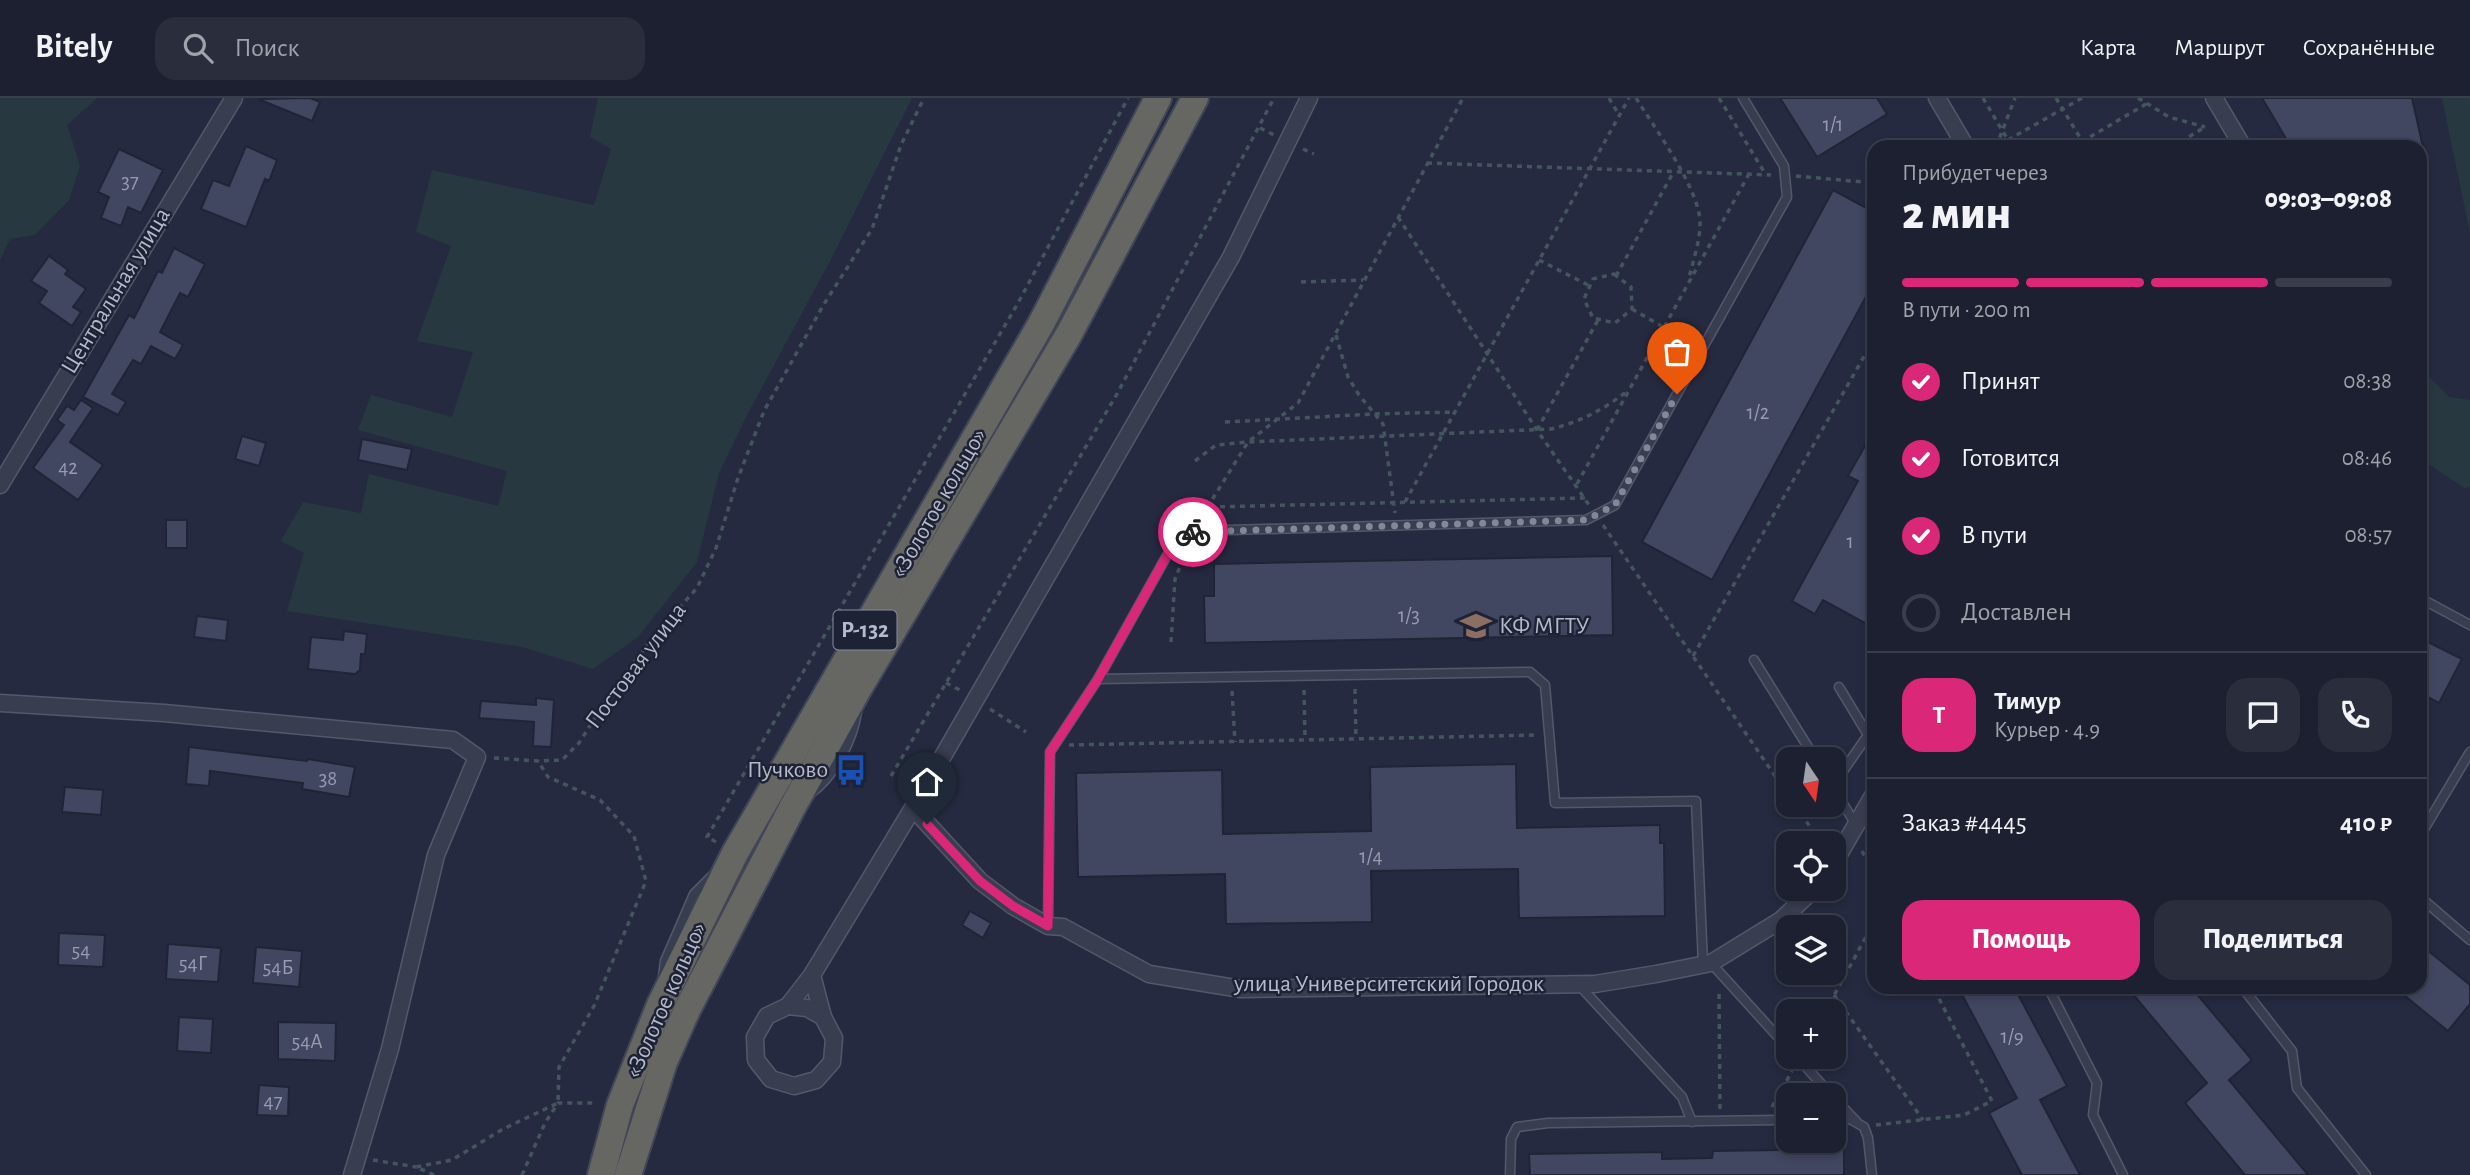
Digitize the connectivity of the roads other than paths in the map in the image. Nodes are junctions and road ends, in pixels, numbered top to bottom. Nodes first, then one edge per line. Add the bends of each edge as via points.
1 (234, 98) edge
2 (1158, 98) edge
3 (1195, 98) edge
4 (1309, 98) edge
5 (1743, 98) edge
6 (1937, 98) edge
7 (2214, 98) edge
8 (1962, 140) edge
9 (2239, 140) edge
10 (0, 485) edge
11 (2427, 602) edge
12 (2470, 625) edge
13 (1754, 660) dead end
14 (1098, 679) junction
15 (1839, 687) dead end
16 (0, 703) edge
17 (1867, 733) edge
18 (1867, 736) edge
19 (1808, 747) edge
20 (2470, 752) edge
21 (1846, 768) edge
22 (1867, 807) edge
23 (913, 808) junction
24 (1846, 811) edge
25 (2427, 824) edge
26 (1855, 829) junction
27 (1846, 844) edge
28 (1801, 901) edge
29 (2427, 903) edge
30 (1048, 926) junction
31 (2470, 940) edge
32 (1711, 966) junction
33 (812, 975) junction
34 (1577, 984) junction
35 (2052, 994) edge
36 (2247, 994) edge
37 (788, 1006) junction
38 (823, 1017) junction
39 (1776, 1035) edge
40 (1808, 1069) edge
41 (1820, 1083) edge
42 (1846, 1110) edge
43 (1846, 1119) edge
44 (1776, 1121) edge
45 (1692, 1122) junction
46 (1861, 1125) junction
47 (352, 1175) edge
48 (601, 1175) edge
49 (628, 1175) edge
50 (1510, 1175) edge
51 (1872, 1175) edge
52 (2123, 1175) edge
53 (2366, 1175) edge

1 - 10 street, Центральная улица
2 - 48 highway, «Золотое кольцо» / Р-132 via 1041,324 730,850 620,1105
3 - 49 highway, «Золотое кольцо» / Р-132 via 1069,334 792,808 687,1010 664,1062
4 - 23 street via 1231,257
5 - 14 lane via 1784,166 1787,197 1615,505 1586,520 1195,531 1175,541
6 - 8 street
7 - 9 street
11 - 12 lane
13 - 19 lane
14 - 30 lane via 1050,752
14 - 32 lane via 1530,672 1545,685 1555,803 1696,801
15 - 17 lane
16 - 47 street via 453,740 477,757 436,855 390,1049
18 - 21 lane
20 - 25 lane
22 - 26 street
23 - 30 street, улица Университетский Городок via 980,881
23 - 33 street
24 - 26 lane
26 - 27 street
28 - 32 street, улица Университетский Городок via 1781,920
29 - 31 lane
30 - 34 street, улица Университетский Городок via 1063,927 1149,974 1241,989
32 - 34 street, улица Университетский Городок
32 - 39 lane
33 - 37 street
33 - 38 street
34 - 45 lane via 1682,1097
35 - 52 lane via 2097,1083 2094,1115
36 - 53 lane via 2292,1051 2297,1088
37 - 38 street via 807,1007
37 - 38 street via 767,1016 755,1037 756,1060 771,1079 793,1087 816,1080 832,1062 834,1038
40 - 41 lane
42 - 46 lane
43 - 46 lane
44 - 45 lane
45 - 50 lane via 1517,1127 1509,1151
46 - 51 lane via 1870,1147

